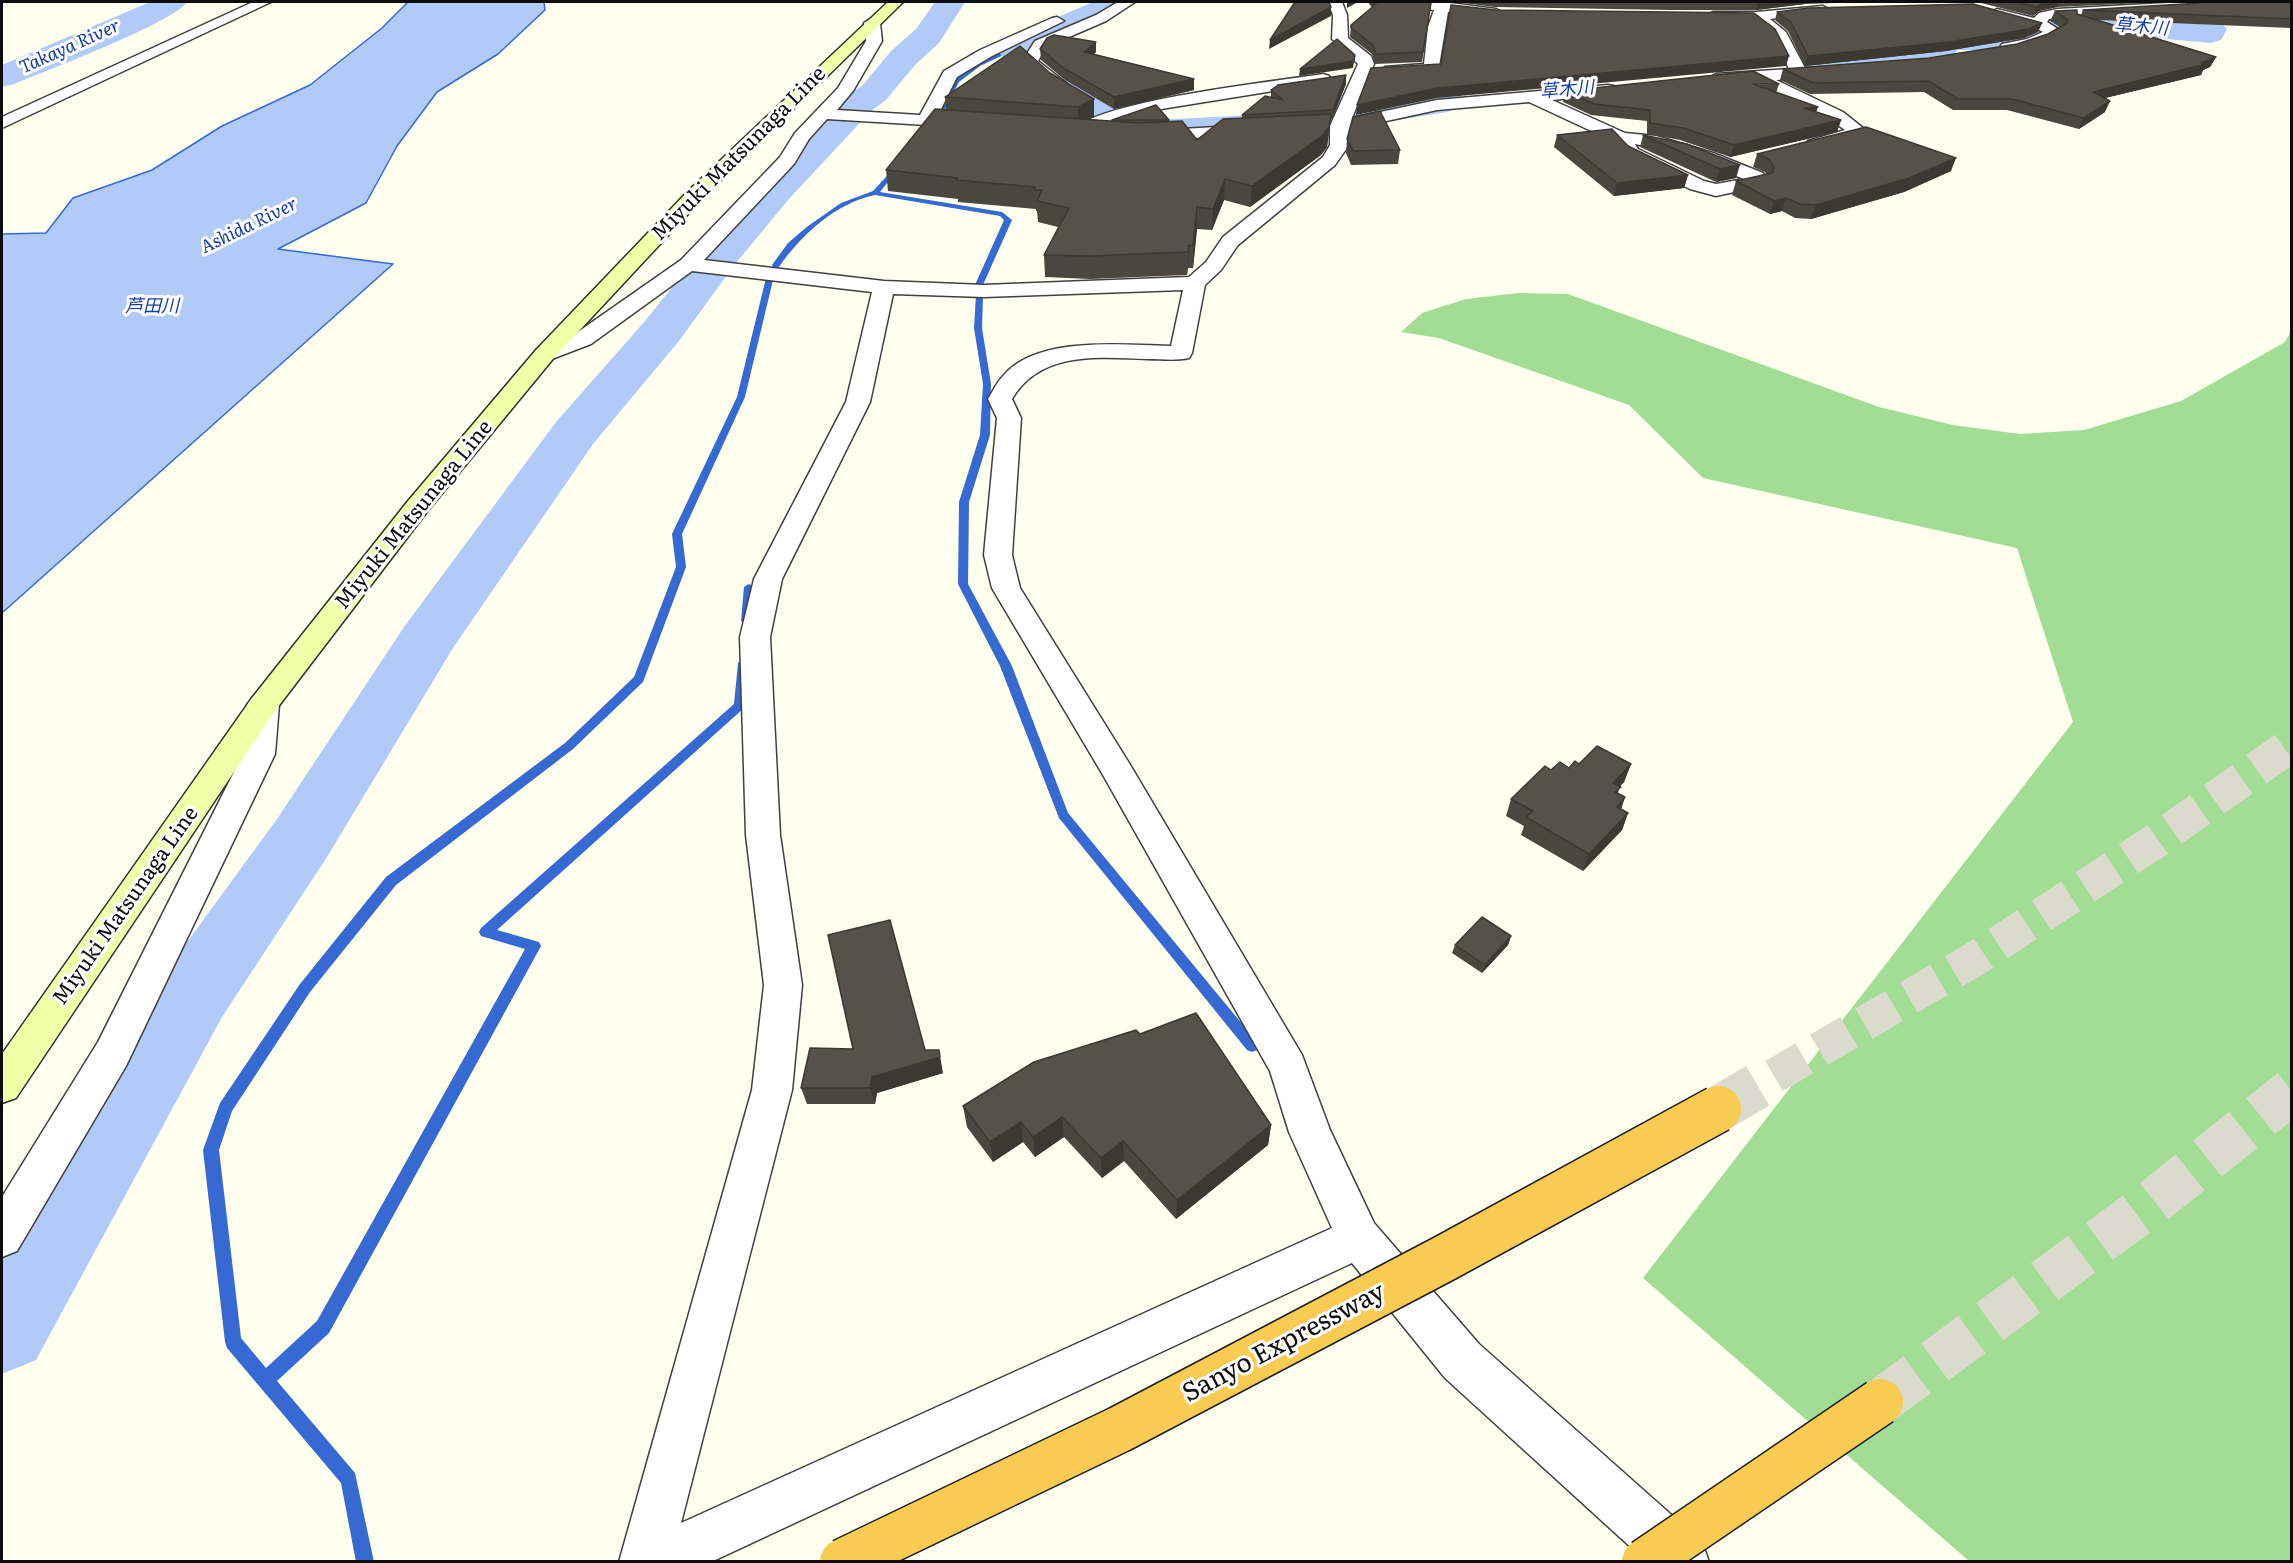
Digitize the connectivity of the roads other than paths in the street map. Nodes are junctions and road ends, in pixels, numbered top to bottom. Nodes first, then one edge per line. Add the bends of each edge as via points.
1 (264, 2) edge
2 (896, 2) edge
3 (1128, 2) edge
4 (1335, 2) edge
5 (1403, 2) edge
6 (2193, 2) edge
7 (1089, 6) dead end
8 (1442, 6) junction
9 (1981, 8) edge
10 (1839, 9) edge
11 (1515, 13) edge
12 (1703, 16) edge
13 (1756, 16) junction
14 (872, 23) junction
15 (2042, 26) junction
16 (1988, 51) edge
17 (1842, 70) edge
18 (1798, 71) junction
19 (1361, 72) junction
20 (1752, 75) junction
21 (1701, 80) edge
22 (1621, 89) edge
23 (1070, 94) edge
24 (1531, 99) junction
25 (1091, 105) dead end
26 (840, 115) junction
27 (1343, 121) junction
28 (933, 122) junction
29 (2, 123) edge
30 (1112, 125) junction
31 (987, 126) edge
32 (1320, 127) edge
33 (1267, 130) edge
34 (1074, 132) edge
35 (1621, 138) junction
36 (1795, 150) edge
37 (1756, 159) dead end
38 (1728, 165) junction
39 (695, 264) junction
40 (1195, 284) junction
41 (884, 287) junction
42 (544, 355) junction
43 (263, 705) junction
44 (2, 1086) edge
45 (1718, 1109) tunnel mouth
46 (2, 1236) edge
47 (1359, 1238) junction
48 (1880, 1402) tunnel mouth
49 (645, 1562) edge
50 (652, 1562) edge
51 (843, 1562) edge
52 (1645, 1562) edge
53 (1685, 1562) edge

1 - 29 street
2 - 14 main road, Miyuki Matsunaga Line
3 - 23 street via 1040,44 1030,61
4 - 19 street via 1340,15 1340,39 1365,59
5 - 8 street
6 - 15 street via 2190,7 2057,13 2044,16
7 - 28 street via 986,53 950,74
8 - 11 street
8 - 19 street via 1432,69
9 - 15 street
10 - 13 street
12 - 13 street
13 - 18 street via 1781,35
14 - 26 street via 874,41 845,91
14 - 42 main road, Miyuki Matsunaga Line via 696,194
15 - 16 street via 2053,31 2029,44
17 - 18 street
18 - 20 street
19 - 27 street
19 - 30 street via 1153,105
20 - 21 street
20 - 36 street via 1854,128 1853,135
22 - 24 street
24 - 27 street via 1437,105
24 - 35 street via 1560,108
25 - 30 street
26 - 28 street
26 - 39 street via 801,137 788,160
27 - 32 street
27 - 40 street via 1340,147 1329,161 1230,241 1214,266
28 - 31 street
30 - 33 street
30 - 34 street
35 - 38 street via 1660,142
35 - 38 street via 1632,153 1697,185 1716,190 1759,181
37 - 38 street
39 - 41 street
39 - 42 street via 583,339
40 - 41 street via 984,291
40 - 47 street via 1181,353 1057,355 1033,363 1006,384 1000,399 1009,418 998,555 1006,588 1288,1067 1310,1132
41 - 49 street via 858,402 768,579 755,637 763,835 783,985 772,1090
42 - 43 main road, Miyuki Matsunaga Line via 417,507
43 - 44 main road, Miyuki Matsunaga Line
43 - 46 street via 259,754 112,1054
45 - 51 highway, Sanyo Expressway, bridge via 1120,1429
47 - 50 street
47 - 53 street via 1462,1361
48 - 52 highway, bridge

